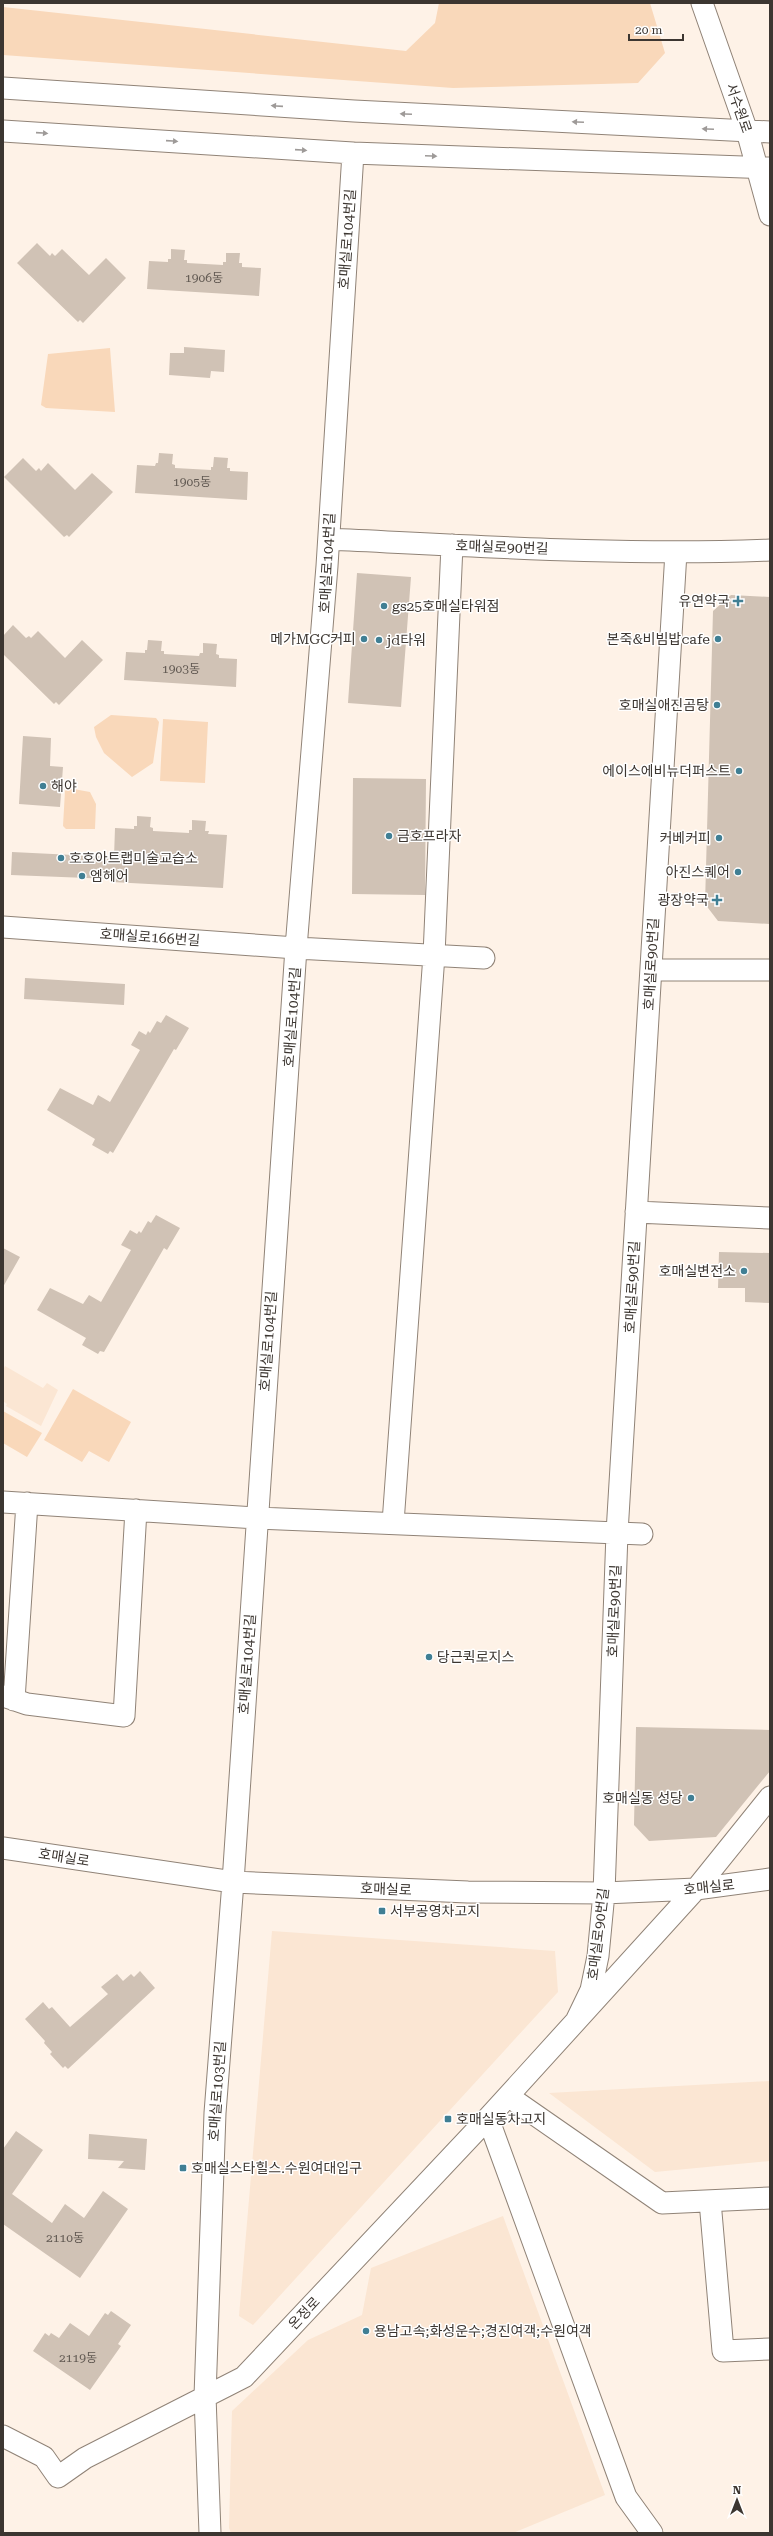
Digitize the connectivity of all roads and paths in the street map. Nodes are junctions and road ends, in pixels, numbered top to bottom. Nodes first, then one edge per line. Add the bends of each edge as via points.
1 (702, 3) edge
2 (3, 88) edge
3 (3, 131) edge
4 (747, 131) junction
5 (770, 132) edge
6 (353, 153) junction
7 (764, 168) edge
8 (770, 215) edge
9 (329, 539) junction
10 (452, 545) junction
11 (770, 550) edge
12 (676, 552) junction
13 (3, 927) edge
14 (296, 948) junction
15 (434, 955) junction
16 (484, 958) dead end
17 (651, 970) junction
18 (770, 970) edge
19 (636, 1212) junction
20 (770, 1218) edge
21 (3, 1502) edge
22 (27, 1503) junction
23 (136, 1510) junction
24 (257, 1518) junction
25 (393, 1524) junction
26 (617, 1533) junction
27 (642, 1534) dead end
28 (8, 1698) edge
29 (770, 1797) edge
30 (3, 1848) edge
31 (770, 1880) edge
32 (233, 1882) junction
33 (696, 1889) junction
34 (604, 1893) junction
35 (578, 2019) junction
36 (508, 2096) junction
37 (488, 2118) junction
38 (770, 2198) edge
39 (710, 2200) junction
40 (770, 2349) edge
41 (205, 2396) junction
42 (3, 2436) edge
43 (210, 2533) edge
44 (652, 2533) edge

1 - 4 street, 서수원로
4 -> 2 street via 354,111
3 -> 6 street
4 - 5 street
4 - 7 street, 서수원로
6 -> 7 street
6 - 9 street, 호매실로104번길
7 - 8 street, 서수원로
9 - 10 street, 호매실로90번길
9 - 14 street, 호매실로104번길
10 - 12 street, 호매실로90번길
10 - 15 street
11 - 12 street, 호매실로90번길
12 - 17 street, 호매실로90번길
13 - 14 street, 호매실로166번길
14 - 15 street, 호매실로166번길
14 - 24 street, 호매실로104번길
15 - 16 street, 호매실로166번길
15 - 25 street
17 - 18 street
17 - 19 street, 호매실로90번길
19 - 20 street
19 - 26 street, 호매실로90번길
21 - 22 street
22 - 23 street
22 - 28 street
23 - 24 street
23 - 28 street via 124,1716 27,1704
24 - 25 street
24 - 32 street, 호매실로104번길
25 - 26 street
26 - 27 street
26 - 34 street, 호매실로90번길
29 - 33 street, 온정로
30 - 32 street, 호매실로
31 - 33 street, 호매실로
32 - 34 street, 호매실로 via 468,1892
32 - 41 street, 호매실로103번길 via 215,2114
33 - 34 street, 호매실로
33 - 35 street, 온정로
34 - 35 street, 호매실로90번길 via 598,1956 591,1990
35 - 36 street, 온정로
36 - 37 street, 온정로
36 - 39 street via 662,2203
37 - 41 street, 온정로 via 244,2377
37 - 44 street via 626,2497
38 - 39 street
39 - 40 street via 723,2351
41 - 42 street, 온정로 via 84,2458 58,2477 44,2457
41 - 43 street

